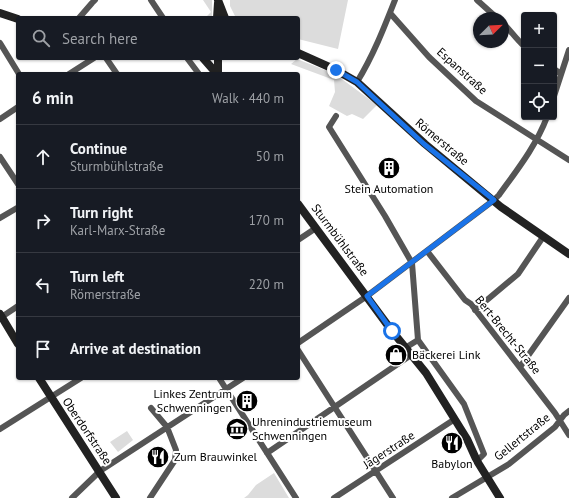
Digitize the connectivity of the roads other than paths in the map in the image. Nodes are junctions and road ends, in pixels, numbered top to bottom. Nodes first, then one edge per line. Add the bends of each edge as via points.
1 (151, 0) edge
2 (218, 0) edge
3 (395, 0) edge
4 (477, 0) edge
5 (92, 1) edge
6 (490, 12) edge
7 (0, 13) edge
8 (390, 13) junction
9 (81, 16) edge
10 (163, 16) edge
11 (218, 16) edge
12 (224, 16) edge
13 (16, 18) edge
14 (509, 28) edge
15 (0, 43) edge
16 (521, 44) edge
17 (569, 50) edge
18 (300, 54) edge
19 (91, 60) edge
20 (107, 60) edge
21 (188, 60) edge
22 (205, 60) edge
23 (218, 60) edge
24 (567, 61) edge
25 (557, 71) edge
26 (18, 72) edge
27 (72, 72) edge
28 (116, 72) edge
29 (198, 72) edge
30 (216, 72) edge
31 (218, 72) edge
32 (561, 74) junction
33 (357, 82) junction
34 (557, 87) edge
35 (16, 108) edge
36 (336, 116) dead end
37 (0, 119) edge
38 (546, 120) edge
39 (537, 140) junction
40 (0, 157) edge
41 (569, 160) edge
42 (16, 181) edge
43 (494, 200) junction
44 (300, 207) edge
45 (16, 209) edge
46 (0, 218) edge
47 (316, 228) junction
48 (543, 237) junction
49 (300, 239) edge
50 (427, 251) junction
51 (569, 254) edge
52 (412, 263) junction
53 (367, 296) junction
54 (569, 298) edge
55 (16, 307) edge
56 (475, 310) junction
57 (1, 316) edge
58 (418, 340) junction
59 (16, 341) edge
60 (300, 342) edge
61 (405, 348) junction
62 (300, 353) edge
63 (411, 355) junction
64 (520, 367) junction
65 (39, 380) edge
66 (78, 380) edge
67 (220, 380) edge
68 (240, 380) edge
69 (226, 389) junction
70 (50, 398) junction
71 (150, 408) dead end
72 (335, 408) junction
73 (569, 411) edge
74 (455, 419) junction
75 (560, 420) junction
76 (167, 428) junction
77 (0, 429) edge
78 (569, 434) edge
79 (267, 453) junction
80 (477, 461) junction
81 (100, 471) junction
82 (376, 471) junction
83 (487, 476) junction
84 (72, 498) edge
85 (116, 498) edge
86 (150, 498) edge
87 (296, 498) edge
88 (334, 498) edge
89 (393, 498) edge
90 (452, 498) edge
91 (500, 498) edge

1 - 10 street
2 - 11 main road
2 - 12 main road
3 - 8 street
4 - 6 street
5 - 9 street
7 - 13 main road
8 - 33 street
8 - 39 street, Espanstraße via 429,57 476,101
14 - 16 street
15 - 26 street
17 - 24 street
18 - 33 main road, Römerstraße
19 - 27 street
20 - 28 street
21 - 29 street
22 - 30 main road
23 - 31 main road
24 - 32 street
25 - 32 street
32 - 34 street
33 - 43 main road, Römerstraße via 424,144
35 - 37 street
36 - 52 street via 329,127
38 - 39 street
39 - 41 street, Espanstraße
39 - 43 street
40 - 42 street
43 - 48 main road, Römerstraße
43 - 50 street
44 - 47 main road, Sturmbühlstraße
45 - 46 street
47 - 49 street
47 - 53 main road, Sturmbühlstraße
48 - 51 main road, Römerstraße
48 - 56 street via 518,274
50 - 52 street
50 - 56 street, Bert-Brecht-Straße
52 - 53 street
52 - 58 street
53 - 60 street
53 - 61 main road, Sturmbühlstraße
54 - 64 street
55 - 57 street
56 - 64 street, Bert-Brecht-Straße
57 - 59 main road
58 - 61 street
58 - 80 street via 464,404 484,454
61 - 63 main road, Sturmbühlstraße
62 - 72 street
63 - 72 street
63 - 74 main road, Sturmbühlstraße via 426,373
64 - 75 street, Bert-Brecht-Straße
65 - 70 main road, Oberdorfstraße
66 - 70 street
67 - 69 street
68 - 69 street
69 - 76 street
69 - 79 street
70 - 77 street
70 - 81 main road, Oberdorfstraße
71 - 76 street
72 - 79 street
72 - 82 street
73 - 75 street, Gellertstraße
74 - 80 main road, Sturmbühlstraße
74 - 82 street, Jägerstraße
75 - 78 street, Bert-Brecht-Straße
75 - 83 street, Gellertstraße via 555,427 509,464
76 - 81 street
76 - 86 street via 176,450 175,460
79 - 87 street
80 - 83 main road, Sturmbühlstraße
81 - 84 street
81 - 85 main road, Oberdorfstraße
82 - 88 street, Jägerstraße
82 - 89 street
83 - 90 street, Gellertstraße
83 - 91 main road, Sturmbühlstraße

